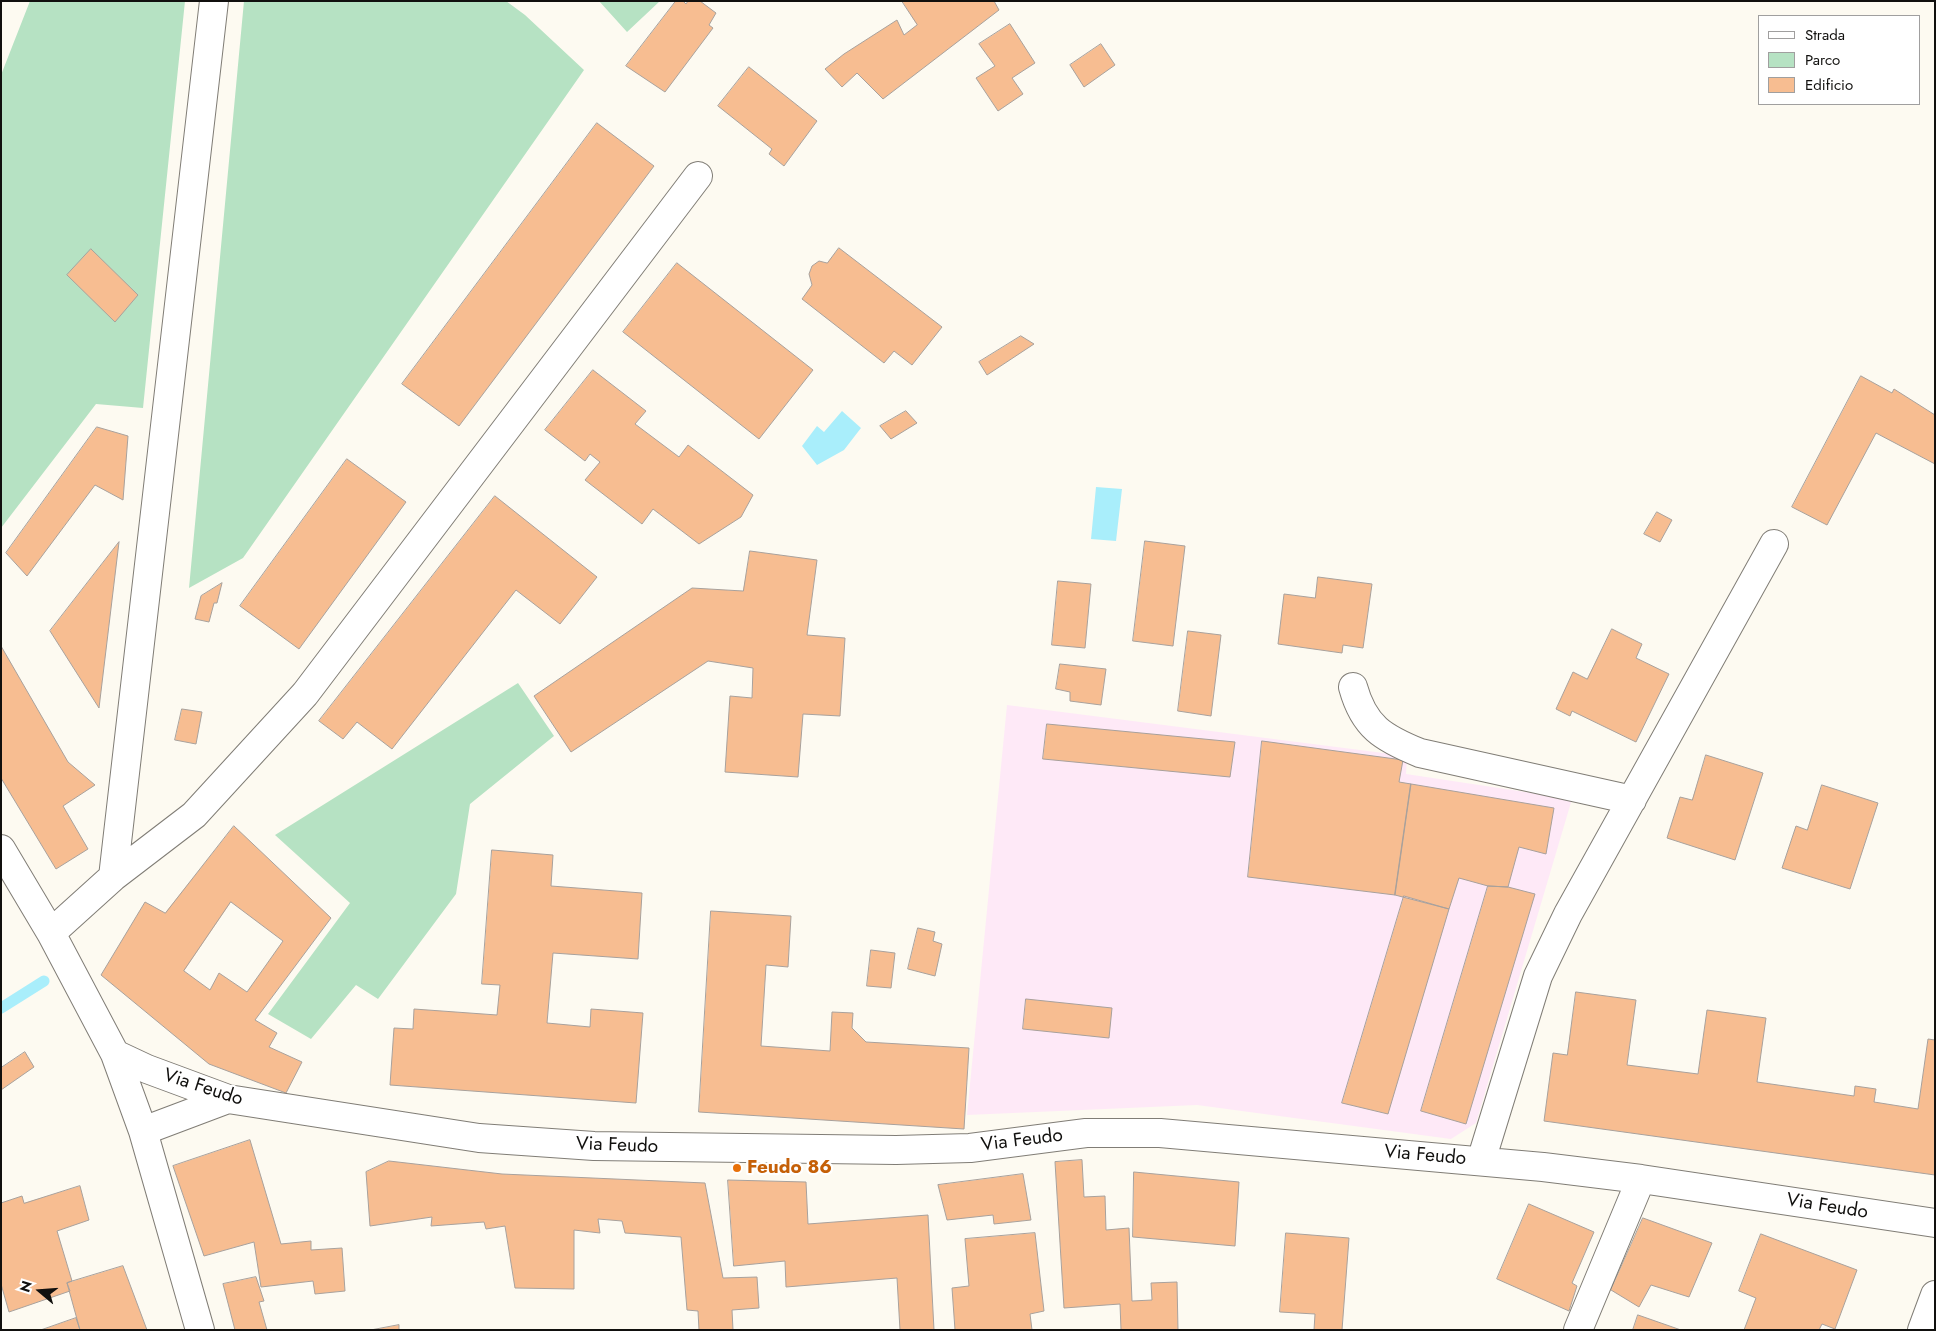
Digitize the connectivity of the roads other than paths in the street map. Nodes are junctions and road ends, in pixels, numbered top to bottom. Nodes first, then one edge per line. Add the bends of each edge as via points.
1 (214, 1) edge
2 (698, 176) dead end
3 (1774, 544) dead end
4 (1353, 687) dead end
5 (1632, 800) junction
6 (1, 849) edge
7 (113, 878) junction
8 (51, 933) junction
9 (114, 1054) junction
10 (228, 1099) junction
11 (143, 1131) junction
12 (1481, 1160) junction
13 (1641, 1179) junction
14 (1935, 1223) edge
15 (1935, 1295) edge
16 (200, 1330) edge
17 (1578, 1330) edge
18 (1922, 1330) edge

1 - 7 street
2 - 7 street via 306,694 194,815
3 - 5 street
4 - 5 street via 1366,720 1378,732 1420,753
5 - 12 street via 1568,914 1538,976
6 - 8 street
7 - 8 street
8 - 9 street
9 - 10 street, Via Feudo
9 - 11 street
10 - 11 street
10 - 12 street, Via Feudo via 479,1138 594,1146 896,1150 970,1148 1086,1133 1160,1133
11 - 16 street
12 - 13 street, Via Feudo
13 - 14 street, Via Feudo
13 - 17 street
15 - 18 street

